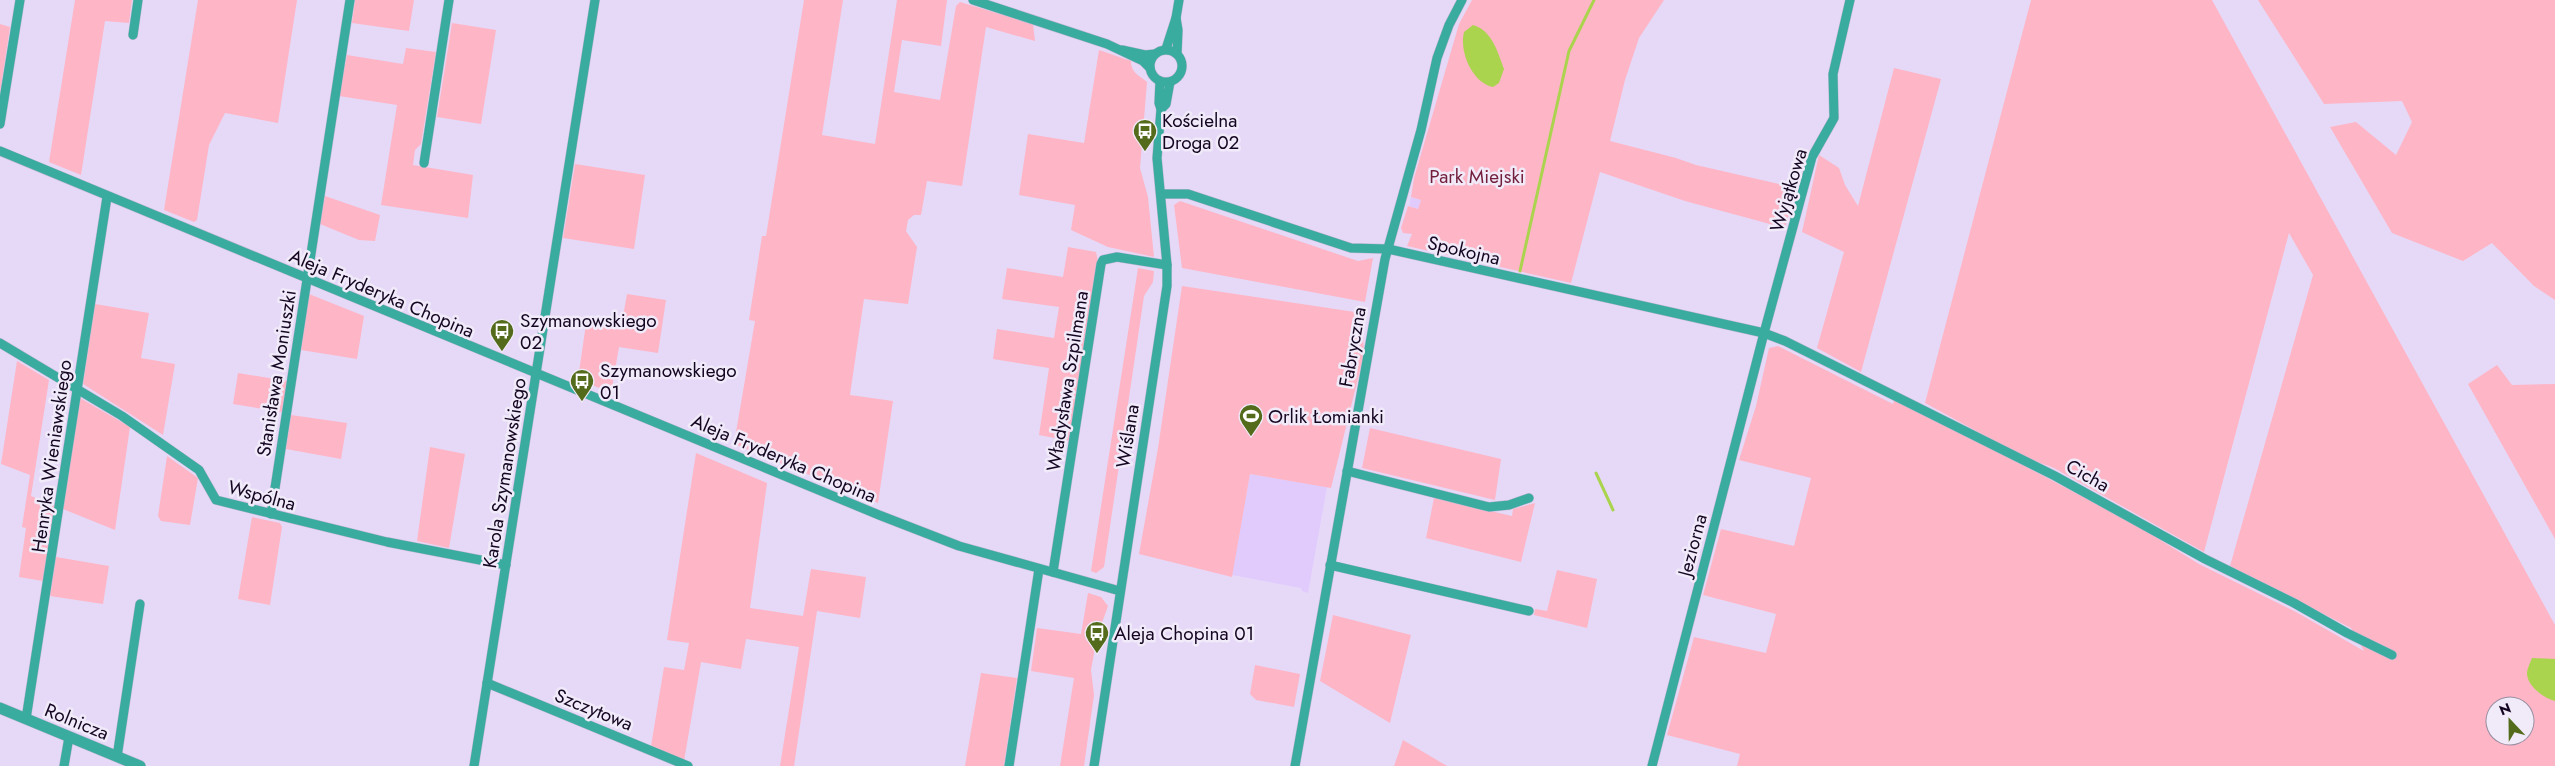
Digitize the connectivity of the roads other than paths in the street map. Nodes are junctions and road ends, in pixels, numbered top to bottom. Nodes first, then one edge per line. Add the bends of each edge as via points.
1 (20, 0) edge
2 (138, 0) edge
3 (350, 0) edge
4 (449, 0) edge
5 (595, 0) edge
6 (973, 0) edge
7 (1179, 0) edge
8 (1462, 0) edge
9 (1850, 0) edge
10 (1176, 18) junction
11 (132, 35) dead end
12 (1122, 50) junction
13 (1166, 50) junction
14 (1155, 54) junction
15 (1177, 54) junction
16 (1150, 68) junction
17 (1160, 81) junction
18 (1170, 82) junction
19 (1161, 109) junction
20 (0, 124) edge
21 (0, 151) edge
22 (424, 163) dead end
23 (1161, 194) junction
24 (107, 198) junction
25 (1388, 249) junction
26 (1167, 265) junction
27 (307, 279) junction
28 (1764, 333) junction
29 (0, 342) edge
30 (535, 373) junction
31 (77, 387) junction
32 (1347, 471) junction
33 (1529, 498) dead end
34 (271, 514) junction
35 (1330, 564) junction
36 (506, 565) junction
37 (1039, 569) junction
38 (1053, 572) junction
39 (1120, 591) junction
40 (140, 604) dead end
41 (1529, 611) dead end
42 (2392, 655) dead end
43 (486, 683) junction
44 (0, 708) edge
45 (26, 719) junction
46 (69, 737) junction
47 (117, 757) junction
48 (64, 766) edge
49 (140, 766) edge
50 (474, 766) edge
51 (688, 766) edge
52 (1009, 766) edge
53 (1094, 766) edge
54 (1294, 766) edge
55 (1652, 766) edge

1 - 20 street
2 - 11 street
3 - 27 street, Stanisława Moniuszki
4 - 22 street
5 - 30 street, Karola Szymanowskiego
6 - 12 street
7 - 10 street
8 - 25 street, Fabryczna via 1437,58
9 - 28 street, Wyjątkowa via 1833,74 1834,118 1812,157
10 - 13 street
10 - 15 street
12 - 14 street
12 - 16 street
13 - 14 street
13 - 15 street
14 - 16 street
15 - 18 street via 1181,58 1182,70
16 - 17 street
17 - 18 street
17 - 19 street, Wiślana
18 - 19 street, Wiślana via 1166,104
19 - 23 street, Wiślana via 1157,158
21 - 24 street, Aleja Fryderyka Chopina
23 - 25 street, Spokojna via 1188,194 1351,248
23 - 26 street, Wiślana
24 - 27 street, Aleja Fryderyka Chopina
24 - 31 street, Henryka Wieniawskiego
25 - 28 street, Spokojna
25 - 32 street, Fabryczna
26 - 38 street, Władysława Szpilmana via 1117,257 1103,260 1101,264
26 - 39 street, Wiślana via 1167,286
27 - 30 street, Aleja Fryderyka Chopina
27 - 34 street, Stanisława Moniuszki
28 - 42 street, Cicha via 1838,366 2055,476 2205,559
28 - 55 street, Jeziorna
29 - 31 street, Wspólna
30 - 36 street, Karola Szymanowskiego
30 - 37 street, Aleja Fryderyka Chopina via 879,515 959,546
31 - 34 street, Wspólna via 198,470 216,500
31 - 45 street, Henryka Wieniawskiego
32 - 33 street via 1489,508
32 - 35 street, Fabryczna
34 - 36 street, Wspólna via 387,542
35 - 41 street
35 - 54 street, Fabryczna
36 - 43 street, Karola Szymanowskiego
37 - 38 street, Aleja Fryderyka Chopina
37 - 52 street
38 - 39 street, Aleja Fryderyka Chopina
39 - 53 street, Wiślana
40 - 47 street
43 - 50 street, Karola Szymanowskiego
43 - 51 street, Szczytowa
44 - 45 street, Rolnicza
45 - 46 street, Rolnicza
46 - 47 street, Rolnicza
46 - 48 street
47 - 49 street, Rolnicza

